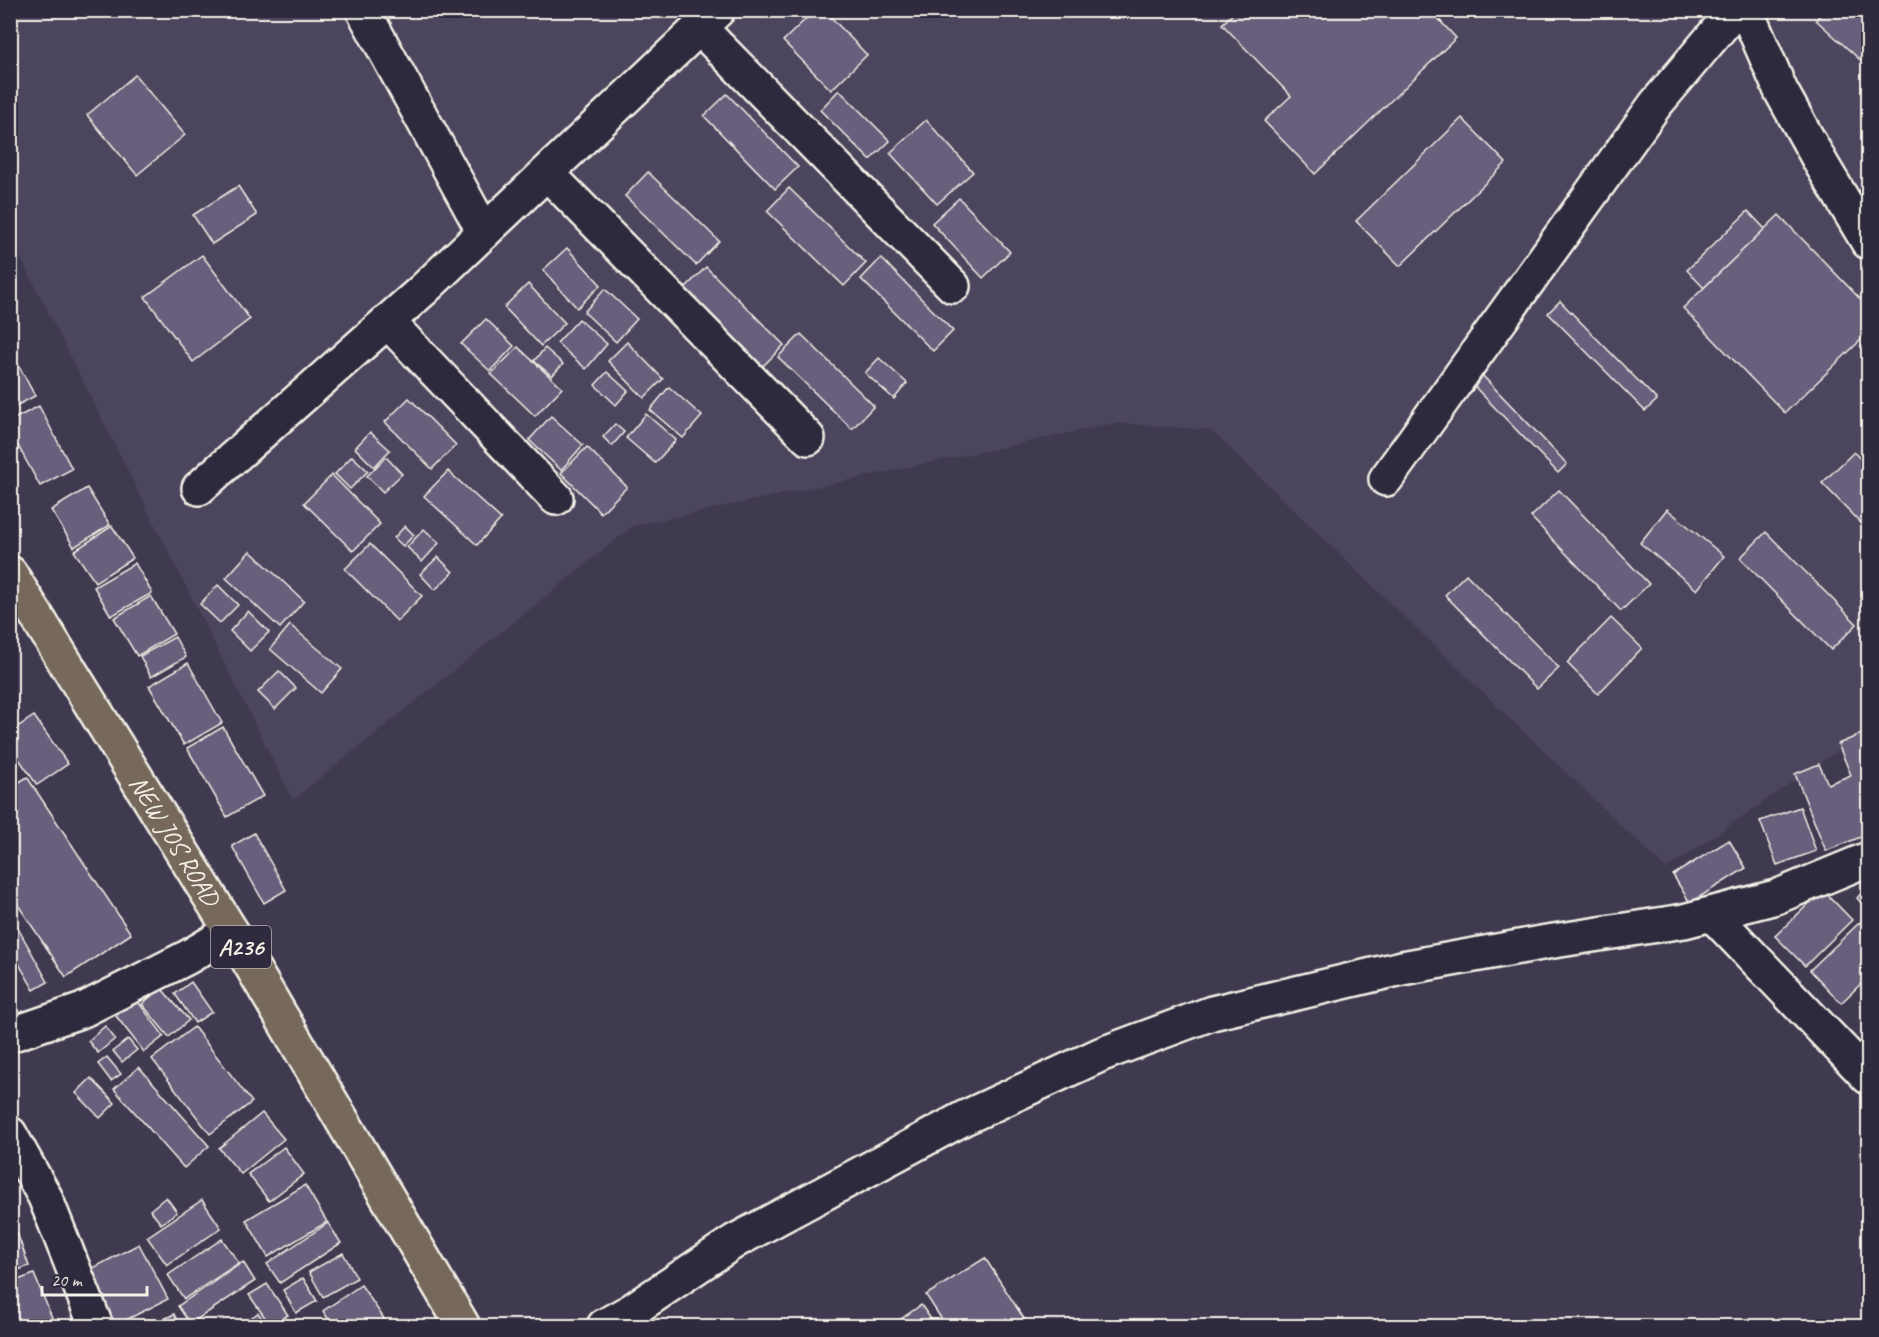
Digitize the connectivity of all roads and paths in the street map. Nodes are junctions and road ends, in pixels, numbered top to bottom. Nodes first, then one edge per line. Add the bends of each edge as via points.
1 (363, 10) edge
2 (1735, 10) edge
3 (1746, 10) edge
4 (709, 19) edge
5 (547, 173) junction
6 (484, 232) junction
7 (1869, 242) edge
8 (953, 286) dead end
9 (388, 322) junction
10 (808, 438) dead end
11 (1386, 479) dead end
12 (199, 488) dead end
13 (556, 498) dead end
14 (10, 573) edge
15 (1869, 859) edge
16 (1712, 914) junction
17 (231, 931) junction
18 (10, 1035) edge
19 (1869, 1077) edge
20 (10, 1134) edge
21 (96, 1326) edge
22 (464, 1326) edge
23 (604, 1326) edge

1 - 6 street
2 - 11 street via 1655,105
3 - 7 street via 1781,91
4 - 5 street
4 - 8 street
5 - 6 street
5 - 10 street
6 - 9 street
9 - 12 street
9 - 13 street
14 - 17 highway, NEW JOS ROAD / A236
15 - 16 street via 1776,897
16 - 19 street
16 - 23 street via 1402,968 1201,1017 1102,1054 963,1118 735,1242
17 - 18 street via 83,1010
17 - 22 highway, NEW JOS ROAD / A236
20 - 21 street via 45,1197

